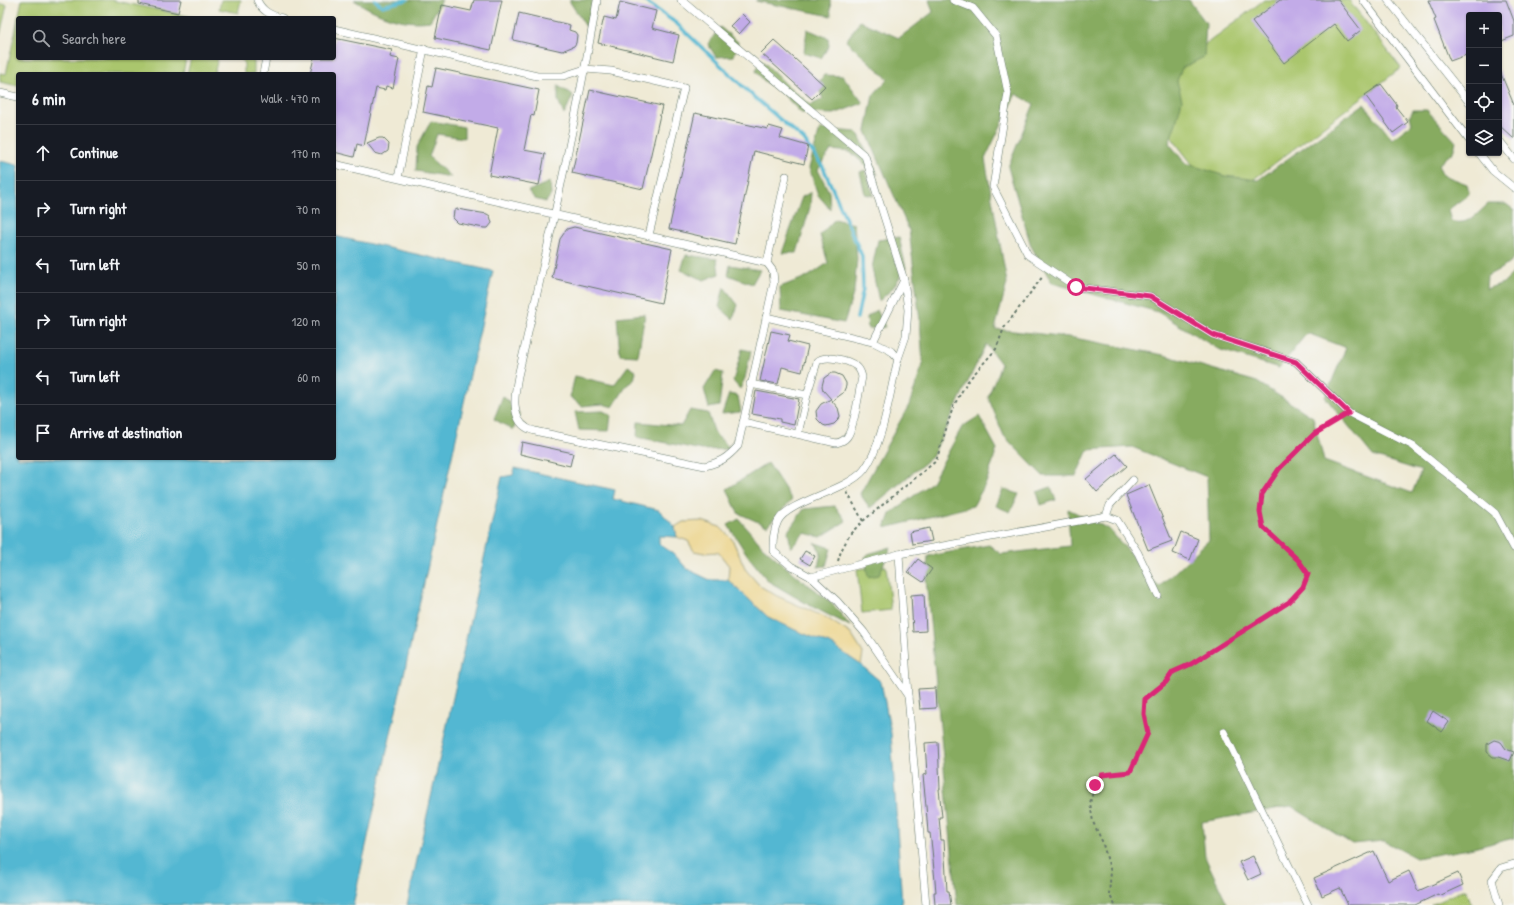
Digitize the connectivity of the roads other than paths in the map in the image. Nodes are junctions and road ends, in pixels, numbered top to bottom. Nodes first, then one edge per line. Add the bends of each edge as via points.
1 (257, 0) edge
2 (681, 0) edge
3 (953, 0) edge
4 (1363, 0) edge
5 (1388, 0) edge
6 (597, 1) edge
7 (274, 16) edge
8 (336, 30) edge
9 (424, 49) junction
10 (266, 60) edge
11 (585, 69) junction
12 (263, 72) edge
13 (0, 93) edge
14 (16, 97) edge
15 (1466, 98) edge
16 (1466, 136) edge
17 (1502, 144) edge
18 (1481, 156) edge
19 (1514, 159) edge
20 (336, 164) edge
21 (786, 176) dead end
22 (398, 178) junction
23 (1514, 188) edge
24 (555, 213) junction
25 (649, 235) junction
26 (767, 263) junction
27 (904, 280) junction
28 (766, 317) junction
29 (873, 342) junction
30 (898, 359) junction
31 (750, 384) junction
32 (807, 395) junction
33 (743, 422) junction
34 (798, 434) junction
35 (1133, 480) dead end
36 (1106, 516) junction
37 (1514, 548) edge
38 (899, 554) junction
39 (810, 577) junction
40 (1158, 595) dead end
41 (908, 696) junction
42 (1224, 732) dead end
43 (1514, 864) edge
44 (926, 905) edge
45 (1308, 905) edge
46 (1499, 905) edge

1 - 7 lane via 260,7
2 - 27 lane via 865,156
3 - 37 lane via 973,8 996,36 1008,93 993,187 1028,255 1076,287 1150,296 1213,335 1296,362 1349,413 1413,446 1495,513
4 - 16 lane
5 - 15 lane
6 - 11 lane
8 - 9 lane
9 - 11 lane via 537,76 564,76
9 - 22 lane
10 - 12 lane
11 - 24 lane
11 - 25 lane via 611,71 684,88
13 - 14 lane
17 - 19 lane
18 - 23 lane via 1492,171
20 - 22 lane
21 - 26 lane
22 - 24 lane
24 - 25 lane
24 - 33 lane via 514,396 518,416 526,428 705,466 719,463 738,446
25 - 26 lane
26 - 28 lane via 772,270 774,282
27 - 29 lane
27 - 30 lane via 908,310 906,336
28 - 29 lane
28 - 31 lane
29 - 30 lane via 891,351
30 - 39 lane via 878,444 864,470 843,484 789,510 778,520 773,535 773,551
31 - 32 lane
31 - 33 lane
32 - 34 lane
32 - 34 lane via 814,368 820,358 850,362 861,371 851,430 847,438 836,443
33 - 34 lane
35 - 36 lane via 1110,505
36 - 38 lane
36 - 40 lane via 1118,520 1138,553
38 - 39 lane
38 - 41 lane
39 - 41 lane via 838,601 864,632
41 - 44 lane
42 - 45 lane
43 - 46 lane via 1501,868 1492,880

